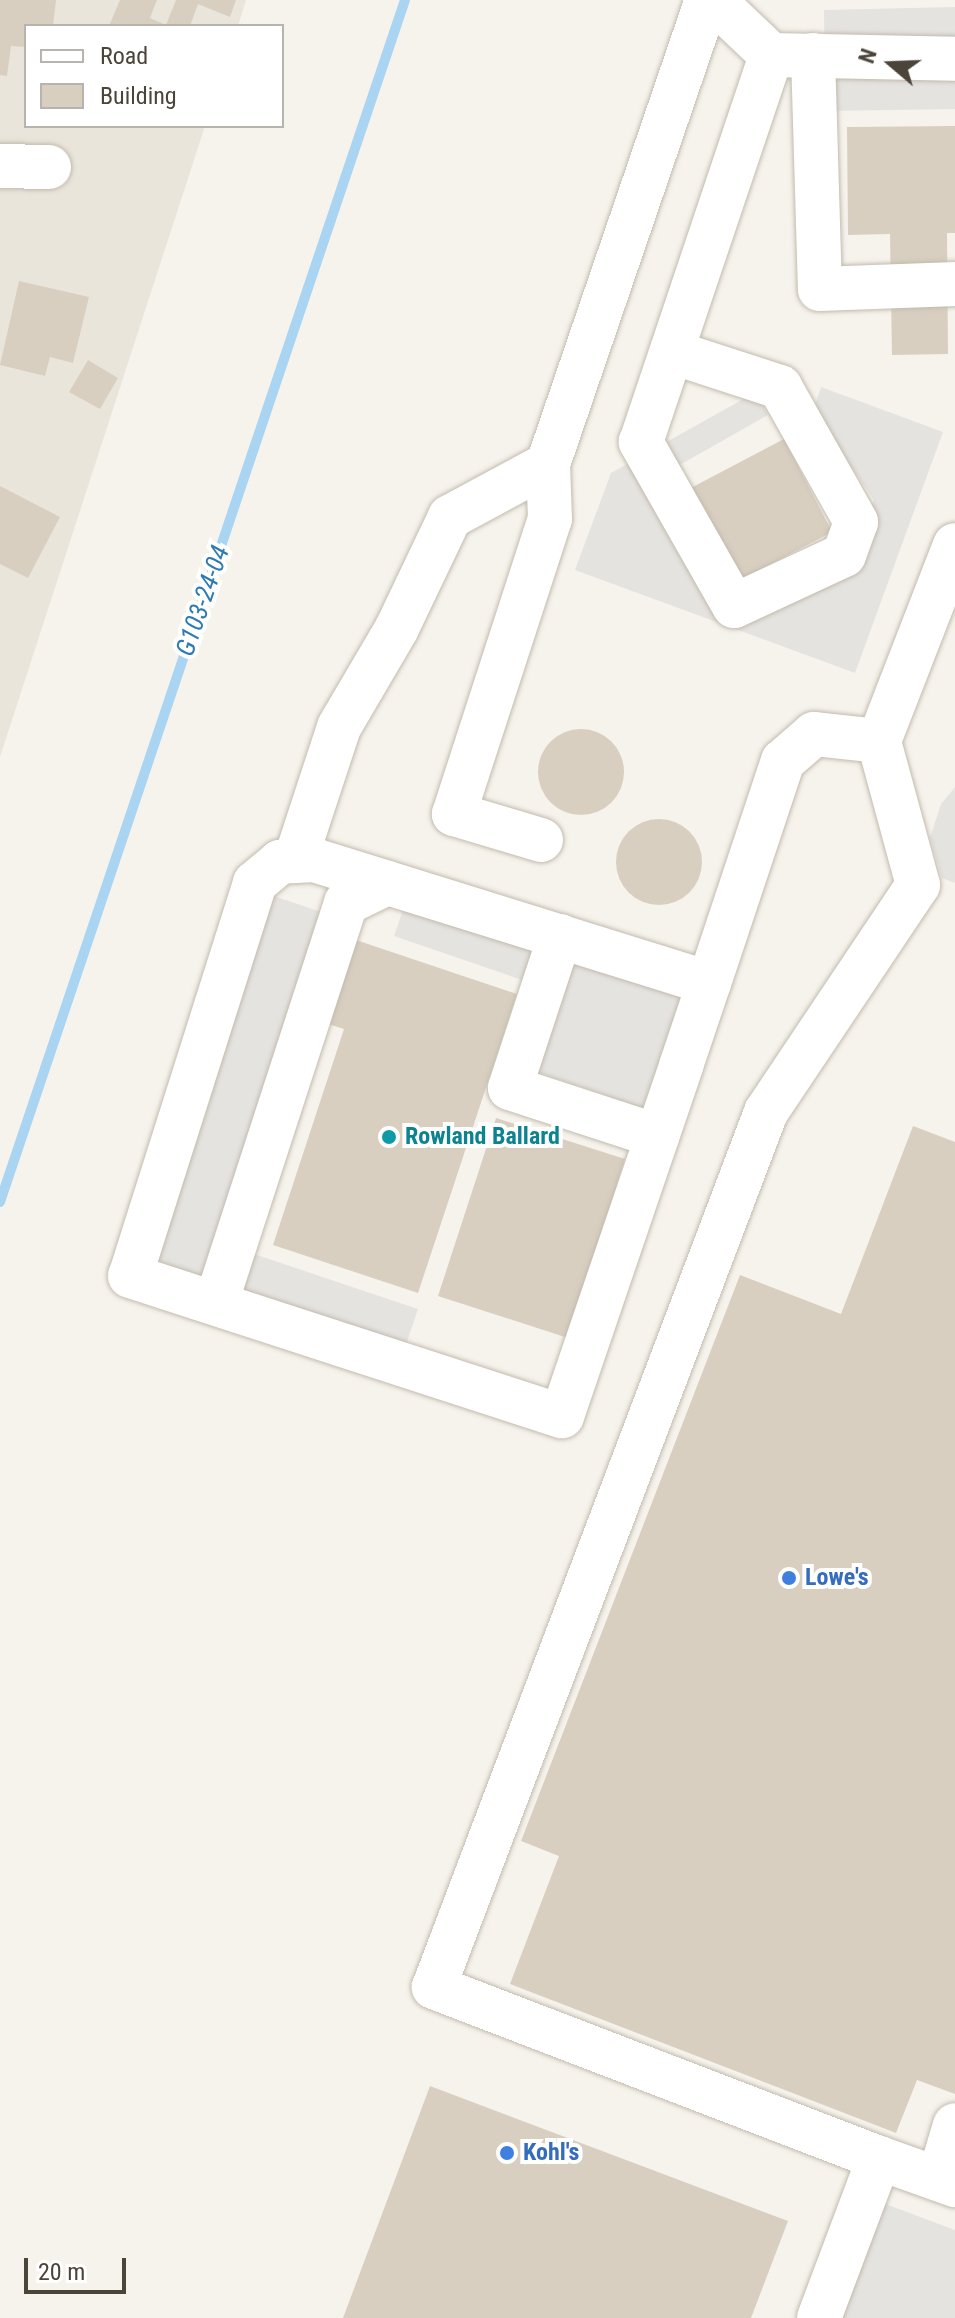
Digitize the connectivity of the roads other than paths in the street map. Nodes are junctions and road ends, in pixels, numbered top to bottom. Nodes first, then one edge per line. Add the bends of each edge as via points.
1 (707, 0) edge
2 (713, 0) edge
3 (792, 55) junction
4 (955, 59) edge
5 (0, 166) edge
6 (49, 167) dead end
7 (955, 284) edge
8 (672, 352) junction
9 (548, 464) junction
10 (955, 545) edge
11 (880, 741) junction
12 (541, 840) dead end
13 (295, 861) junction
14 (387, 883) junction
15 (560, 936) junction
16 (709, 983) junction
17 (657, 1136) junction
18 (216, 1303) junction
19 (955, 2125) edge
20 (879, 2158) junction
21 (947, 2182) edge
22 (819, 2318) edge

1 - 9 street
2 - 3 street
3 - 4 street
3 - 7 street via 820,289
3 - 8 street
5 - 6 street
8 - 8 street via 641,442 734,606 844,555 856,522 780,387
9 - 12 street via 550,519 454,814
9 - 13 street via 450,517 397,628 339,727
10 - 11 street
11 - 16 street via 814,734 783,761
11 - 20 street via 918,885 766,1112 434,1987
13 - 14 street via 315,860
13 - 18 street via 280,862 255,883 130,1276
14 - 15 street
14 - 18 street via 346,903
15 - 16 street
15 - 17 street via 510,1088
16 - 17 street
17 - 18 street via 562,1416
19 - 21 street
20 - 21 street
20 - 22 street

